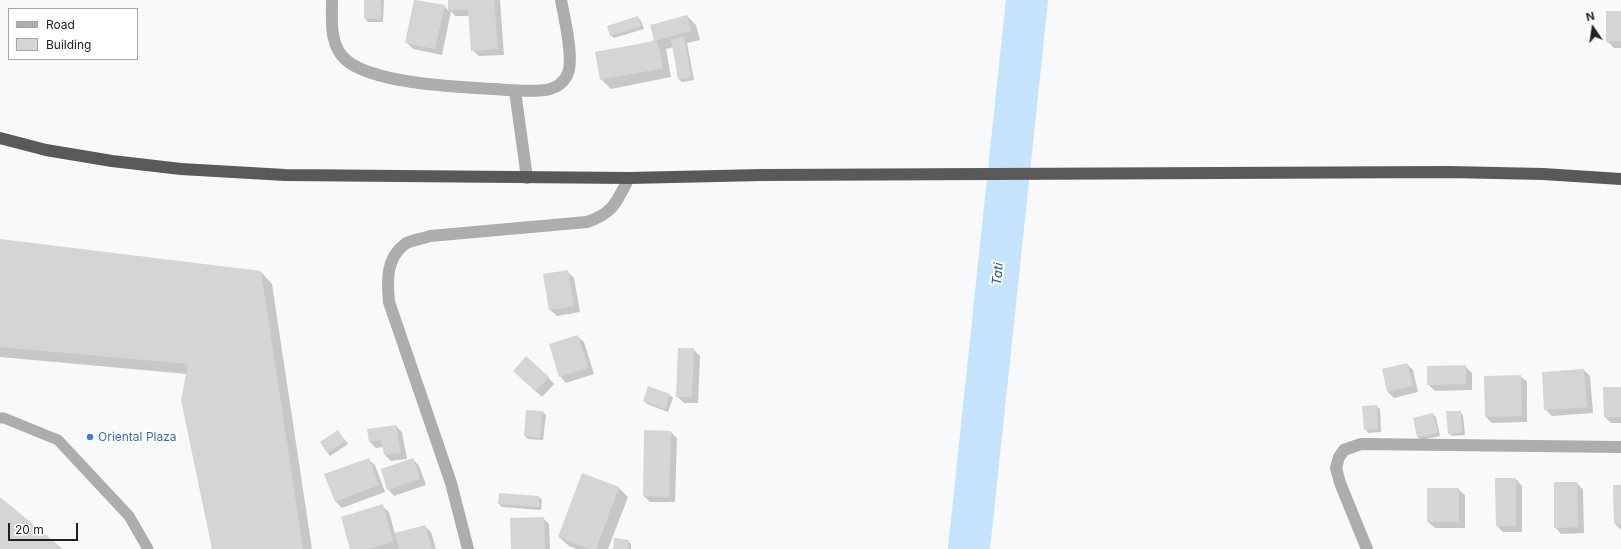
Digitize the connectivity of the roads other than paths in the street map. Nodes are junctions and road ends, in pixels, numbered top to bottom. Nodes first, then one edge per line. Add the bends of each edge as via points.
1 (332, 0) edge
2 (561, 0) edge
3 (515, 90) junction
4 (0, 138) edge
5 (527, 178) junction
6 (629, 178) junction
7 (1621, 179) edge
8 (0, 418) edge
9 (1621, 447) edge
10 (148, 549) edge
11 (468, 549) edge
12 (1367, 549) edge

1 - 3 street via 332,24 336,45 345,60 363,70 407,81 447,87
2 - 3 street via 570,64 568,76 561,85 549,89
3 - 5 street
4 - 5 highway via 46,150 181,169 285,175
5 - 6 highway
6 - 7 highway via 762,175 1449,172
6 - 11 street via 614,206 602,217 587,222 430,236 406,243 393,256 386,278 389,302 451,483
8 - 10 lane via 58,440 129,516
9 - 12 street via 1361,444 1344,450 1336,468

